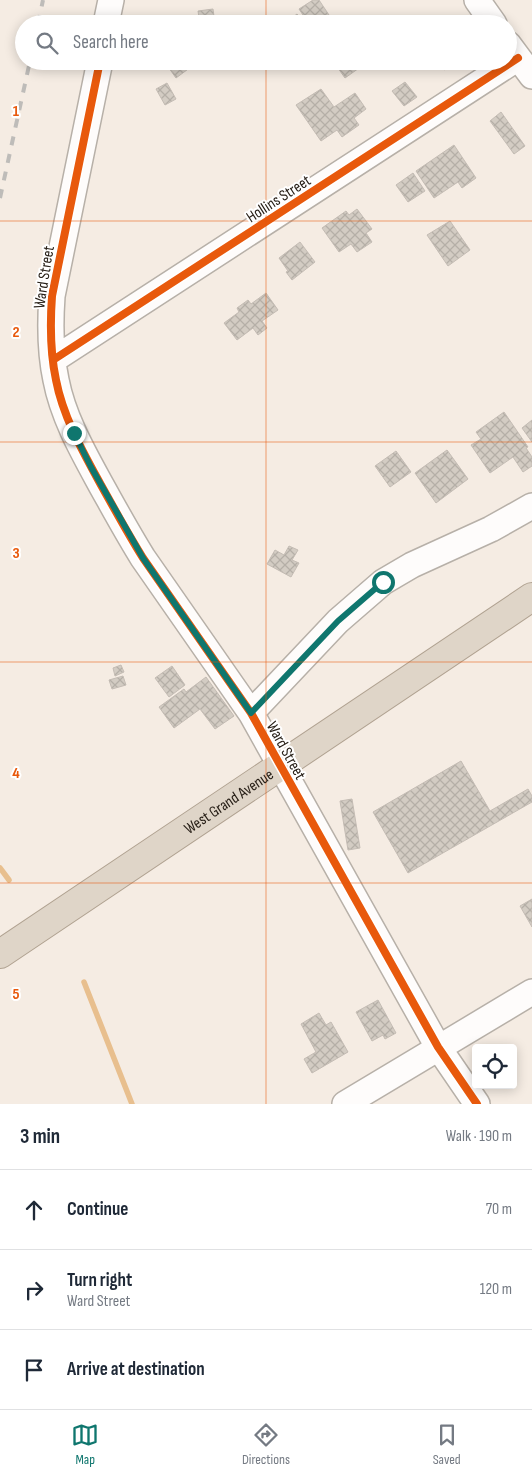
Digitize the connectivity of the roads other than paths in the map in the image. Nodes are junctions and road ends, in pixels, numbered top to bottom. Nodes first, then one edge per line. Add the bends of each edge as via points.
1 (111, 0) edge
2 (477, 0) edge
3 (108, 15) edge
4 (488, 15) edge
5 (98, 70) edge
6 (503, 70) edge
7 (53, 360) junction
8 (532, 506) edge
9 (532, 597) edge
10 (251, 713) junction
11 (280, 765) junction
12 (0, 954) edge
13 (532, 992) edge
14 (438, 1047) junction
15 (344, 1104) edge
16 (477, 1104) edge

1 - 3 street
2 - 4 street
5 - 7 street, Ward Street via 55,277 51,317
6 - 7 street, Hollins Street
7 - 10 street, Ward Street via 65,414 130,537
8 - 10 street via 383,582 338,621
9 - 11 highway, West Grand Avenue
10 - 11 street, Ward Street
11 - 12 highway, West Grand Avenue
11 - 14 street, Ward Street
13 - 14 street
14 - 15 street
14 - 16 street, Ward Street

